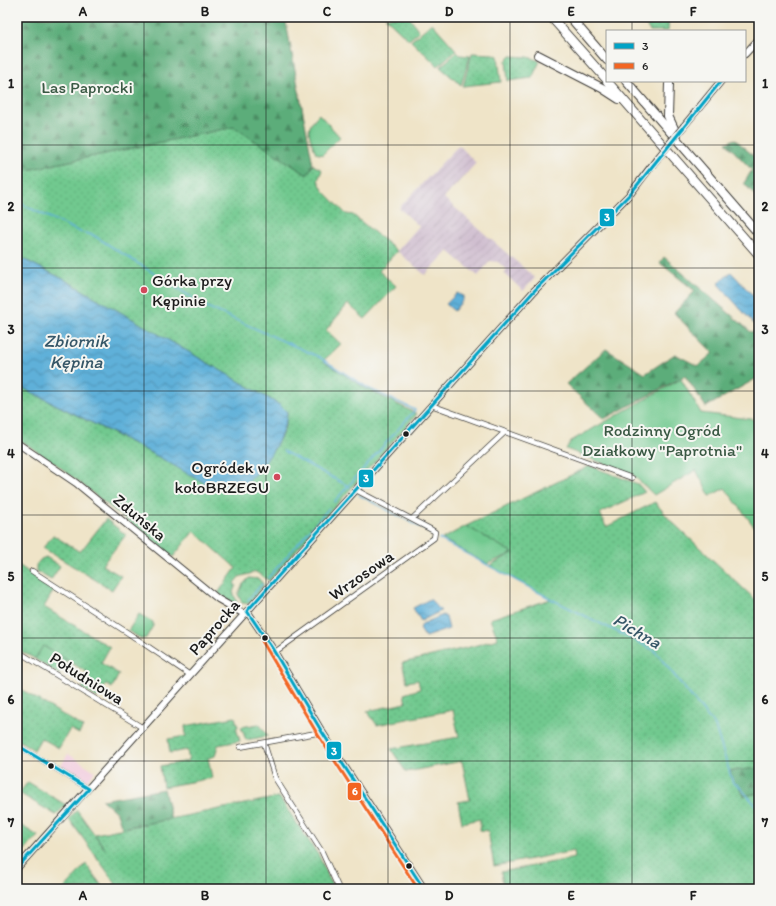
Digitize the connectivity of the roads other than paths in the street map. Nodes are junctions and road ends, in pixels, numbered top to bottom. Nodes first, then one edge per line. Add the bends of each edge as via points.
1 (552, 17) edge
2 (570, 17) edge
3 (759, 39) edge
4 (746, 53) edge
5 (538, 55) dead end
6 (606, 59) edge
7 (606, 80) edge
8 (608, 82) edge
9 (627, 82) edge
10 (720, 82) edge
11 (669, 84) dead end
12 (632, 109) junction
13 (684, 148) junction
14 (759, 234) edge
15 (759, 255) edge
16 (431, 406) junction
17 (505, 432) junction
18 (17, 443) edge
19 (632, 478) dead end
20 (356, 490) junction
21 (412, 519) junction
22 (32, 571) dead end
23 (245, 612) junction
24 (17, 651) edge
25 (275, 652) junction
26 (190, 675) junction
27 (142, 728) junction
28 (322, 732) junction
29 (264, 743) junction
30 (17, 745) edge
31 (240, 747) dead end
32 (89, 789) junction
33 (17, 868) edge
34 (339, 889) edge
35 (424, 889) edge

1 - 7 highway
2 - 6 highway
3 - 4 street
5 - 12 highway via 602,88
8 - 12 highway
9 - 13 highway
10 - 16 street, Paprocka, bridge via 630,194 535,290
11 - 13 highway via 668,116
12 - 15 highway
13 - 14 highway
16 - 17 street
16 - 20 street, Paprocka
17 - 19 street
17 - 21 street
18 - 23 street, Zduńska via 76,483 218,599
20 - 21 street, Wrzosowa
20 - 23 street, Paprocka
21 - 25 street, Wrzosowa via 435,532 432,540
22 - 26 street
23 - 25 street, Zduńska
23 - 26 street, Paprocka
24 - 27 street, Południowa
25 - 28 street, Zduńska
26 - 27 street, Paprocka
27 - 32 street, Paprocka
28 - 29 street
28 - 35 street, Zduńska
29 - 31 street
29 - 34 street via 275,778 322,852
30 - 32 street
32 - 33 street, Paprocka

